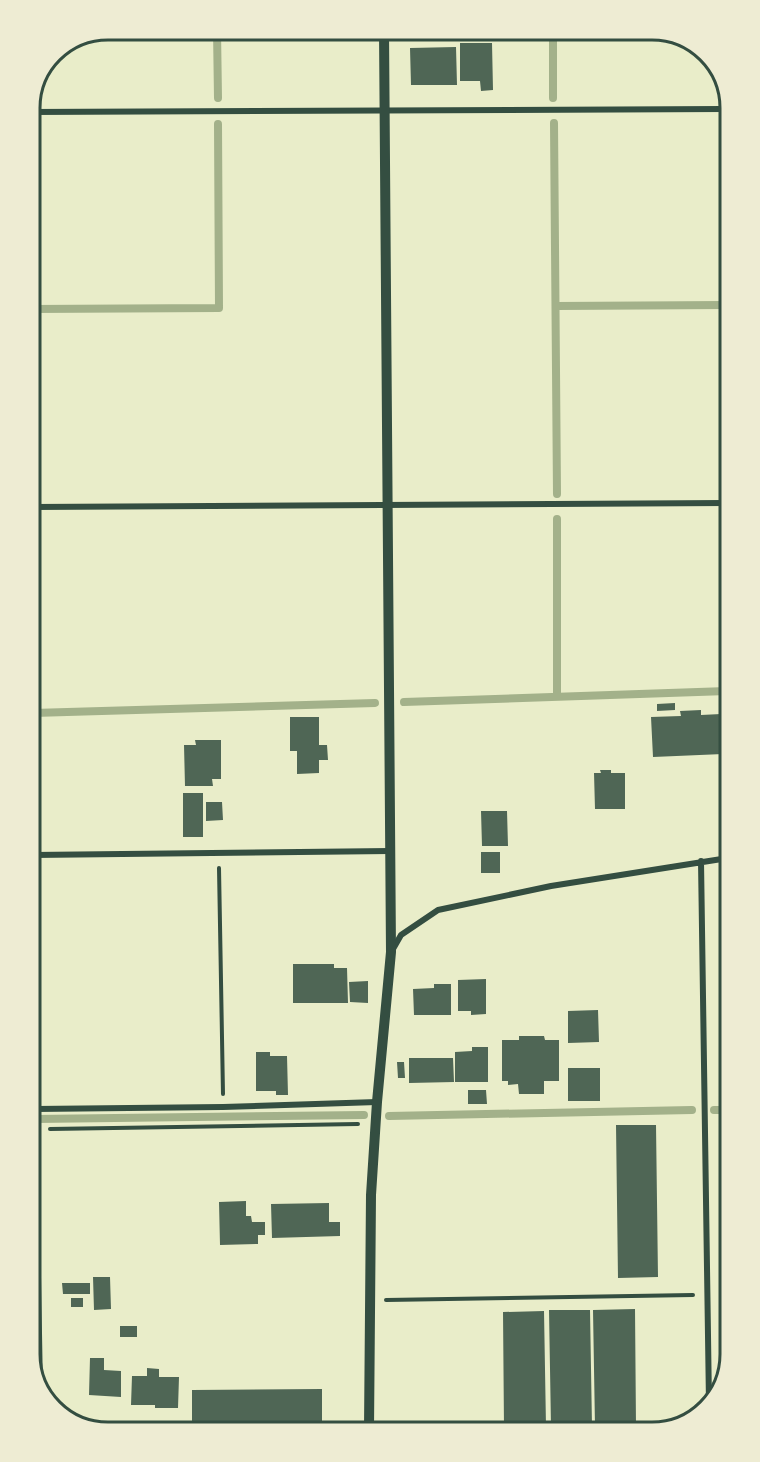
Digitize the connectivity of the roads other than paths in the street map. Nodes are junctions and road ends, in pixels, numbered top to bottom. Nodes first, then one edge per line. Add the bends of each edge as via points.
1 (384, 41) edge
2 (720, 109) edge
3 (385, 111) junction
4 (41, 112) edge
5 (720, 503) edge
6 (388, 504) junction
7 (41, 507) edge
8 (390, 851) junction
9 (41, 855) edge
10 (720, 859) edge
11 (701, 861) junction
12 (391, 952) junction
13 (377, 1102) junction
14 (41, 1110) edge
15 (709, 1390) edge
16 (369, 1421) edge

1 - 3 street
2 - 3 street
3 - 4 street
3 - 6 street
5 - 6 street
6 - 7 street
6 - 8 street
8 - 9 street
8 - 12 street
10 - 11 street
11 - 12 street via 550,886 438,910 401,935
11 - 15 street
12 - 13 street
13 - 14 street
13 - 16 street via 371,1195

